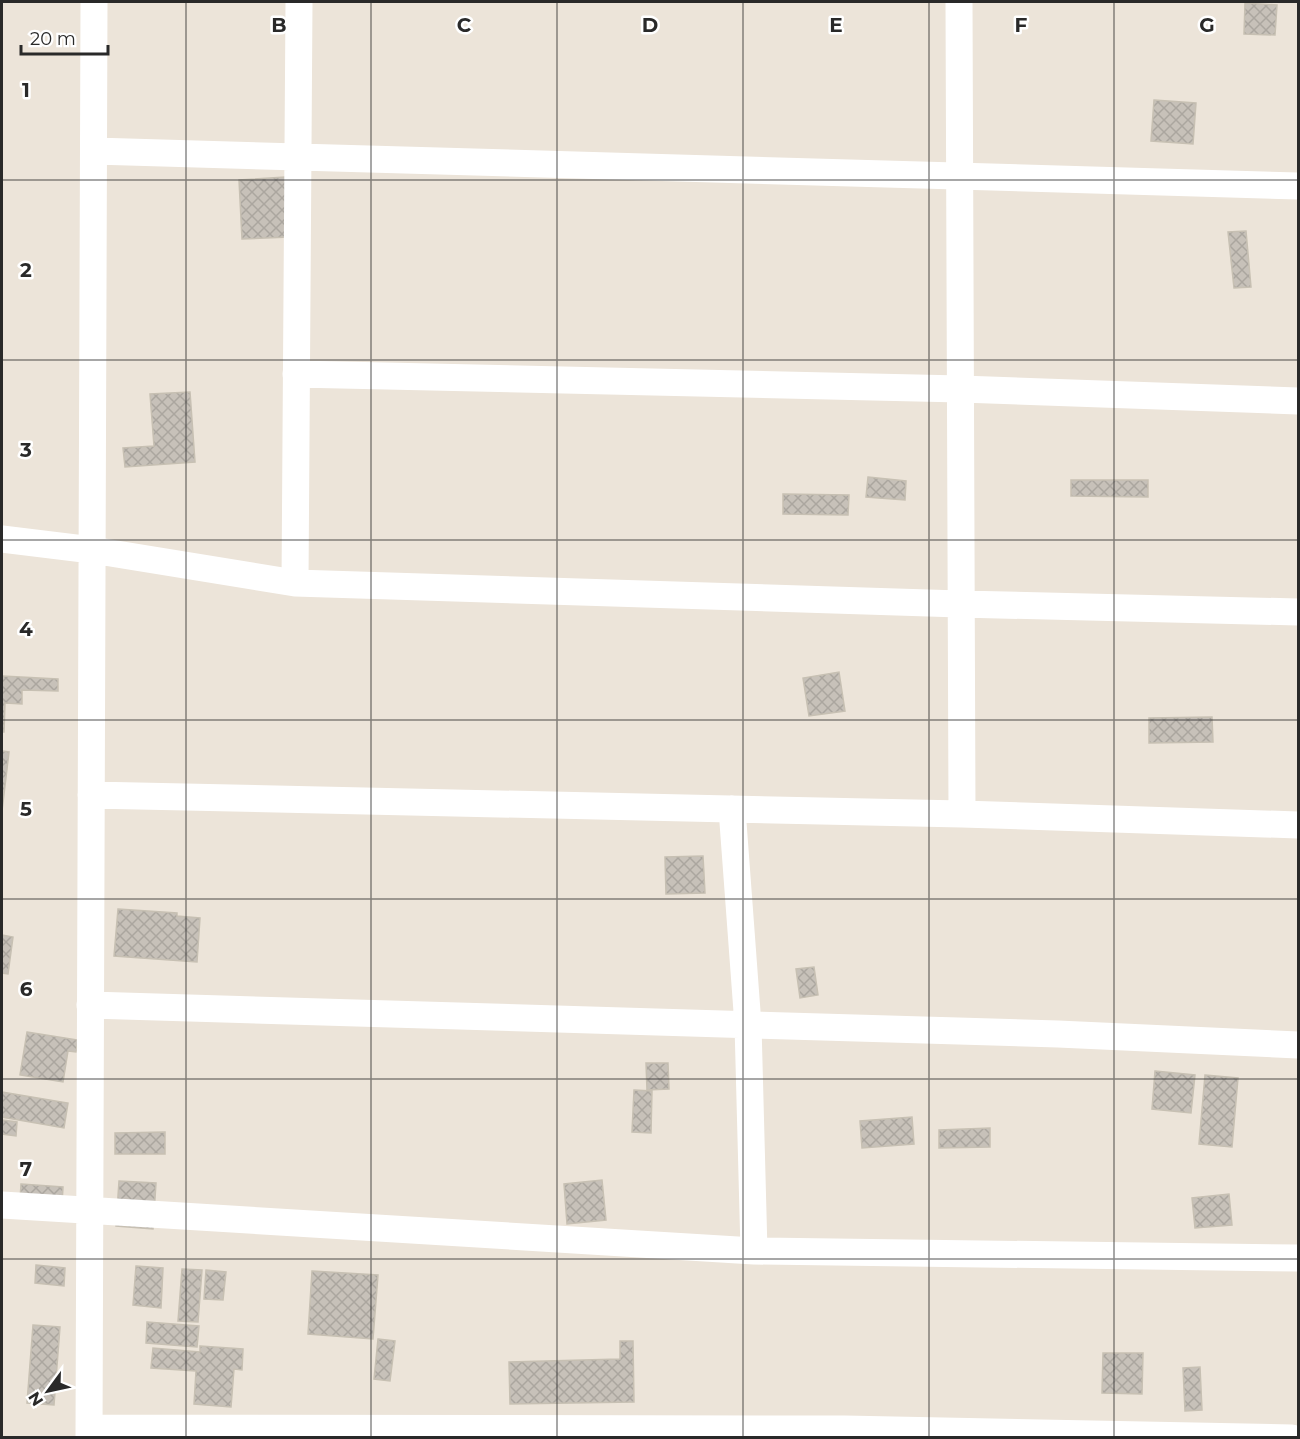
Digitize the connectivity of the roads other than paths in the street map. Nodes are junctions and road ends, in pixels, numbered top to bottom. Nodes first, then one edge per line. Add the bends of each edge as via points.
1 (94, 2) edge
2 (299, 2) edge
3 (959, 2) edge
4 (94, 151) junction
5 (297, 157) junction
6 (960, 176) junction
7 (1299, 186) edge
8 (296, 374) junction
9 (961, 389) junction
10 (1299, 401) edge
11 (2, 539) edge
12 (92, 550) junction
13 (295, 583) junction
14 (960, 604) junction
15 (1299, 612) edge
16 (91, 795) junction
17 (732, 809) junction
18 (962, 814) junction
19 (1299, 825) edge
20 (90, 1005) junction
21 (748, 1025) junction
22 (1299, 1045) edge
23 (2, 1205) edge
24 (90, 1211) junction
25 (754, 1251) junction
26 (1299, 1258) edge
27 (89, 1433) edge
28 (1293, 1437) edge

1 - 4 street
2 - 5 street
3 - 6 street
4 - 5 street
4 - 12 street
5 - 6 street
5 - 8 street
6 - 7 street
6 - 9 street
8 - 9 street
8 - 13 street
9 - 10 street
9 - 14 street
11 - 12 street
12 - 13 street
12 - 16 street
13 - 14 street
14 - 15 street
14 - 18 street
16 - 17 street
16 - 20 street
17 - 18 street
17 - 21 street
18 - 19 street
20 - 21 street
20 - 24 street
21 - 22 street
21 - 25 street
23 - 24 street
24 - 25 street
24 - 27 street
25 - 26 street
27 - 28 street via 845,1430

